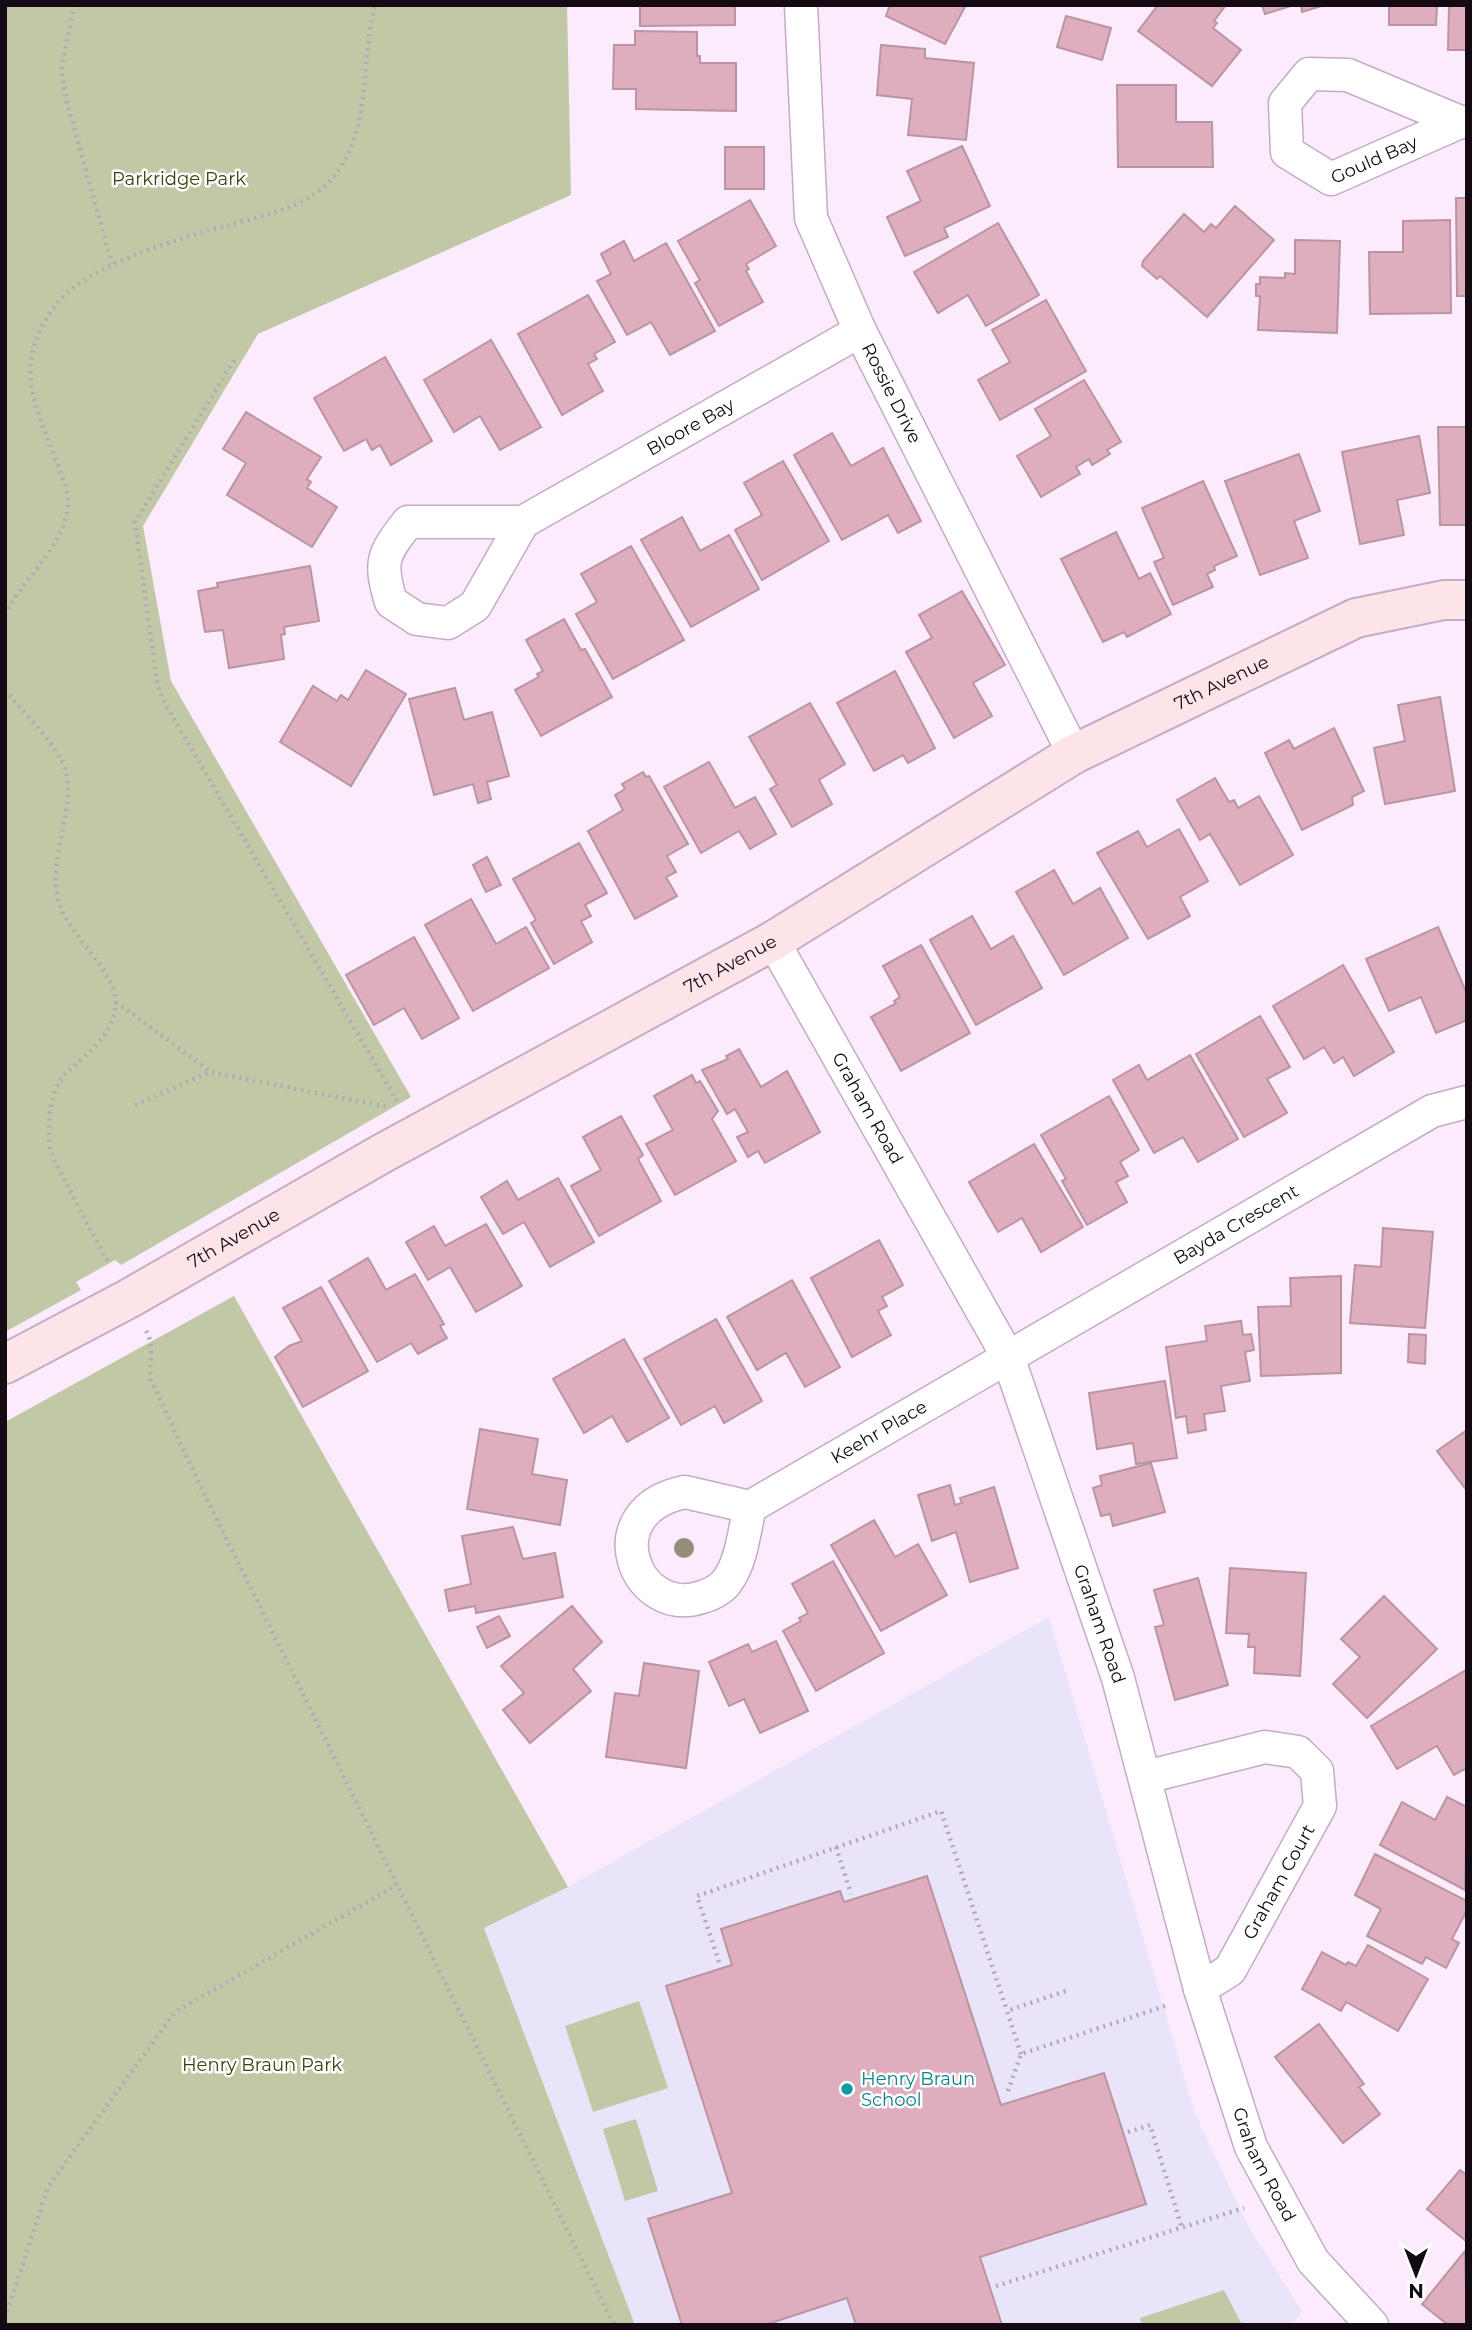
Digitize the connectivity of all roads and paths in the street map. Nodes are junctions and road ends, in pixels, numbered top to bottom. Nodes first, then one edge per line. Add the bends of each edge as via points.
1 (74, 5) edge
2 (375, 5) edge
3 (801, 5) edge
4 (1463, 122) edge
5 (113, 264) junction
6 (860, 331) junction
7 (234, 360) dead end
8 (523, 522) dead end
9 (1467, 600) edge
10 (5, 615) edge
11 (5, 690) edge
12 (1074, 754) junction
13 (773, 940) junction
14 (116, 1002) junction
15 (211, 1072) junction
16 (1467, 1102) edge
17 (135, 1105) dead end
18 (410, 1122) junction
19 (128, 1299) junction
20 (1008, 1357) junction
21 (5, 1364) edge
22 (750, 1507) dead end
23 (1146, 1777) junction
24 (836, 1847) junction
25 (397, 1885) junction
26 (851, 1894) dead end
27 (719, 1962) dead end
28 (1068, 1990) dead end
29 (1201, 1992) junction
30 (1007, 2011) junction
31 (1021, 2054) junction
32 (1007, 2091) dead end
33 (1128, 2132) dead end
34 (1279, 2197) junction
35 (1182, 2228) junction
36 (996, 2286) dead end
37 (5, 2318) edge
38 (614, 2325) edge
39 (1372, 2325) edge

1 - 5 path via 61,70
2 - 5 path via 356,136 342,166 324,187 279,213 228,225
3 - 6 street, Rossie Drive via 811,218
4 - 4 street, Gould Bay via 1348,75 1308,74 1285,103 1287,152 1331,179
5 - 10 path via 74,285 35,338 28,382 68,505 62,529
6 - 8 street, Bloore Bay
6 - 12 street, Rossie Drive
7 - 18 path via 135,522 157,683
9 - 12 street, 7th Avenue via 1444,600 1356,618
11 - 14 path via 62,761 68,788 56,856 58,901 71,929 111,986
12 - 13 street, 7th Avenue
13 - 18 street, 7th Avenue
13 - 20 street, Graham Road
14 - 15 path
14 - 19 path via 113,1020 99,1041 64,1074 53,1096 51,1152
15 - 17 path
15 - 18 path
16 - 20 street, Bayda Crescent via 1432,1111
18 - 19 street, 7th Avenue
19 - 21 street, 7th Avenue
19 - 25 path via 150,1338 151,1381
20 - 22 street, Keehr Place
20 - 23 street, Graham Road via 1109,1652
23 - 29 street, Graham Road
23 - 29 street, Graham Court via 1265,1747 1298,1752 1317,1771 1320,1806 1230,1970
24 - 26 path
24 - 27 path via 697,1896
24 - 30 path via 942,1811
25 - 37 path via 175,2011 48,2187
25 - 38 path
28 - 30 path
29 - 31 path
29 - 34 street, Graham Road via 1251,2147
30 - 31 path
31 - 32 path
33 - 35 path via 1150,2125
34 - 35 path
34 - 39 street, Graham Road via 1313,2261
35 - 36 path

